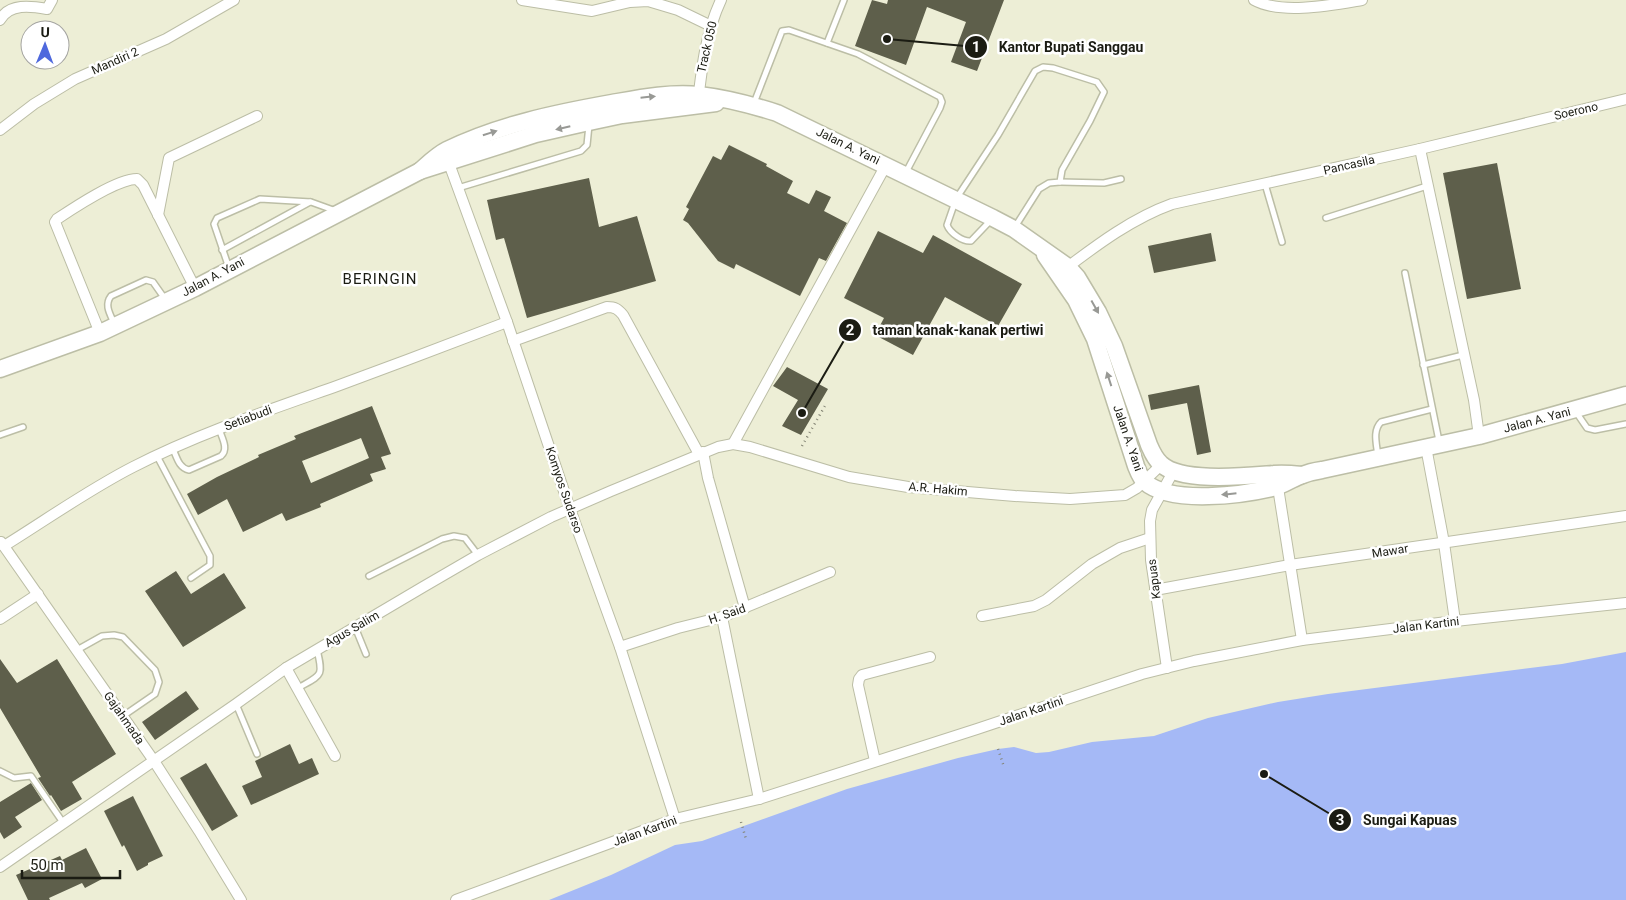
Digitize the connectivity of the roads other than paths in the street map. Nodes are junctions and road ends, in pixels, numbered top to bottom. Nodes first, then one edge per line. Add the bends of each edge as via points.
1 (234, 0) edge
2 (522, 0) edge
3 (721, 0) edge
4 (844, 0) edge
5 (1254, 0) edge
6 (1355, 1) edge
7 (50, 4) edge
8 (0, 20) edge
9 (711, 26) junction
10 (827, 43) junction
11 (1626, 99) edge
12 (698, 100) junction
13 (753, 106) junction
14 (257, 116) dead end
15 (589, 122) junction
16 (1526, 123) joint
17 (0, 130) edge
18 (1420, 149) junction
19 (447, 157) junction
20 (886, 165) junction
21 (905, 174) junction
22 (1121, 179) dead end
23 (1060, 182) junction
24 (1265, 184) junction
25 (1428, 186) junction
26 (458, 188) junction
27 (956, 199) junction
28 (311, 202) junction
29 (339, 212) junction
30 (158, 215) junction
31 (993, 218) junction
32 (1326, 218) dead end
33 (1014, 229) junction
34 (1282, 242) dead end
35 (222, 250) junction
36 (230, 269) junction
37 (1063, 271) junction
38 (1405, 274) dead end
39 (195, 288) junction
40 (166, 301) junction
41 (507, 322) junction
42 (107, 329) junction
43 (513, 341) junction
44 (1463, 355) junction
45 (1423, 365) junction
46 (0, 369) edge
47 (1626, 395) edge
48 (1432, 409) junction
49 (1574, 410) junction
50 (1626, 424) edge
51 (23, 427) dead end
52 (219, 429) junction
53 (0, 435) edge
54 (1479, 436) junction
55 (733, 444) junction
56 (1433, 445) junction
57 (173, 449) junction
58 (701, 453) junction
59 (157, 456) junction
60 (1378, 457) junction
61 (1167, 468) junction
62 (1277, 480) junction
63 (1144, 482) junction
64 (1161, 492) junction
65 (570, 509) junction
66 (1626, 516) edge
67 (1150, 538) junction
68 (1444, 543) junction
69 (2, 544) edge
70 (478, 555) junction
71 (1290, 565) junction
72 (830, 572) dead end
73 (369, 576) dead end
74 (191, 578) dead end
75 (1155, 590) junction
76 (38, 594) junction
77 (1626, 603) edge
78 (745, 608) junction
79 (982, 616) dead end
80 (722, 617) junction
81 (0, 619) edge
82 (1455, 621) junction
83 (355, 627) junction
84 (1302, 640) junction
85 (620, 647) junction
86 (317, 649) junction
87 (77, 650) junction
88 (366, 654) dead end
89 (930, 657) dead end
90 (286, 668) junction
91 (1167, 668) junction
92 (297, 688) junction
93 (236, 704) junction
94 (123, 717) junction
95 (257, 754) dead end
96 (335, 756) dead end
97 (154, 761) junction
98 (875, 761) junction
99 (0, 770) edge
100 (759, 799) junction
101 (675, 819) junction
102 (64, 824) junction
103 (0, 867) edge
104 (241, 900) edge
105 (456, 900) edge

1 - 17 street, Mandiri 2 via 166,39 75,79
2 - 9 street via 592,11 648,1 678,10
3 - 9 street, Track 050
4 - 10 lane
5 - 6 street via 1270,6 1292,8
7 - 8 street via 18,7 9,10
9 - 12 street, Track 050 via 702,62
10 - 13 lane via 788,30 782,31
10 - 21 lane via 858,54 940,97 940,108
11 - 16 street, Soerono
12 - 13 highway, Jalan A. Yani
12 - 15 highway, Jalan A. Yani
19 -> 12 highway, Jalan A. Yani via 488,134 559,113 637,99
13 - 20 highway, Jalan A. Yani via 777,112
14 - 30 street via 169,158
15 -> 19 highway, Jalan A. Yani
15 - 26 lane via 587,145 581,151
16 - 18 street, Pancasila
18 - 24 street, Pancasila
18 - 25 street
19 - 26 street, Komyos Sudarso
19 - 29 highway, Jalan A. Yani
20 - 21 highway, Jalan A. Yani
20 - 55 street
21 - 27 highway, Jalan A. Yani
22 - 23 lane via 1104,183
23 - 27 lane via 1062,170 1104,92 1097,82 1043,67 1035,71
23 - 33 lane via 1049,183 1039,189
24 - 34 lane
24 - 37 street, Pancasila via 1172,204 1091,249
25 - 32 lane
25 - 44 street
26 - 41 street, Komyos Sudarso
27 - 31 highway, Jalan A. Yani
27 - 31 lane via 948,229 967,242 974,240
28 - 29 lane
28 - 35 lane
28 - 35 lane via 260,199 217,218 214,224
29 - 36 highway, Jalan A. Yani
30 - 39 street
30 - 42 street via 137,178 104,191 55,220
31 - 33 highway, Jalan A. Yani
33 - 37 highway, Jalan A. Yani
35 - 36 lane
36 - 39 highway, Jalan A. Yani
37 -> 61 highway, Jalan A. Yani via 1087,292 1106,326 1149,445 1155,458
63 -> 37 highway, Jalan A. Yani via 1095,339
38 - 45 lane
39 - 40 highway, Jalan A. Yani
40 - 42 highway, Jalan A. Yani
40 - 42 lane via 150,280 111,296 107,301
41 - 43 street, Komyos Sudarso
41 - 52 street, Setiabudi
42 - 46 highway, Jalan A. Yani
43 - 58 street via 607,307 619,310
43 - 65 street, Komyos Sudarso
44 - 45 lane
44 - 54 street
45 - 48 lane
47 - 49 highway, Jalan A. Yani
48 - 56 lane
48 - 60 lane via 1381,422 1376,433
49 - 50 lane via 1587,428 1595,430
49 - 54 highway, Jalan A. Yani
51 - 53 lane
52 - 57 street, Setiabudi
52 - 57 lane via 224,453 189,470 180,465
54 - 56 highway, Jalan A. Yani
55 - 58 street, Agus Salim
55 - 63 street, A.R. Hakim via 849,477 908,487 1079,498 1125,495
56 - 60 highway, Jalan A. Yani
56 - 68 street
57 - 59 street, Setiabudi
58 - 65 street, Agus Salim
58 - 78 street
59 - 69 street, Setiabudi via 132,467
59 - 74 lane via 210,556 210,565
60 - 62 highway, Jalan A. Yani
61 - 62 highway, Jalan A. Yani via 1186,475
61 - 63 street, A.R. Hakim
61 - 64 street, Kapuas
62 -> 64 highway, Jalan A. Yani via 1243,492 1208,496
62 - 71 street
63 - 64 highway, Jalan A. Yani
64 - 67 street, Kapuas via 1152,510
65 - 70 street, Agus Salim
65 - 85 street, Komyos Sudarso
66 - 68 street, Mawar
67 - 75 street, Kapuas
67 - 79 street via 1120,548 1092,564 1034,606
68 - 71 street, Mawar
68 - 82 street
69 - 76 street, Gajahmada
70 - 73 lane via 465,538 454,536
70 - 83 street, Agus Salim
71 - 75 street, Mawar
71 - 84 street
72 - 78 street, H. Said
75 - 91 street, Kapuas
76 - 81 street
76 - 87 street, Gajahmada
77 - 82 street, Jalan Kartini
78 - 80 street, H. Said
80 - 85 street, H. Said
80 - 100 street
82 - 84 street, Jalan Kartini
83 - 86 street, Agus Salim
83 - 88 lane
84 - 91 street, Jalan Kartini
85 - 101 street, Komyos Sudarso
86 - 90 street, Agus Salim
86 - 92 lane via 321,672
87 - 94 street, Gajahmada
87 - 94 lane via 102,636 122,637 155,670 159,682 155,694
89 - 98 street via 859,679
90 - 92 street
90 - 93 street, Agus Salim
91 - 98 street, Jalan Kartini
92 - 96 street
93 - 95 lane
93 - 97 street, Agus Salim
94 - 97 street, Gajahmada
97 - 102 street, Agus Salim
97 - 104 street, Gajahmada
98 - 100 street, Jalan Kartini
99 - 102 lane via 14,778 31,776
100 - 101 street, Jalan Kartini
101 - 105 street, Jalan Kartini
102 - 103 street, Agus Salim

